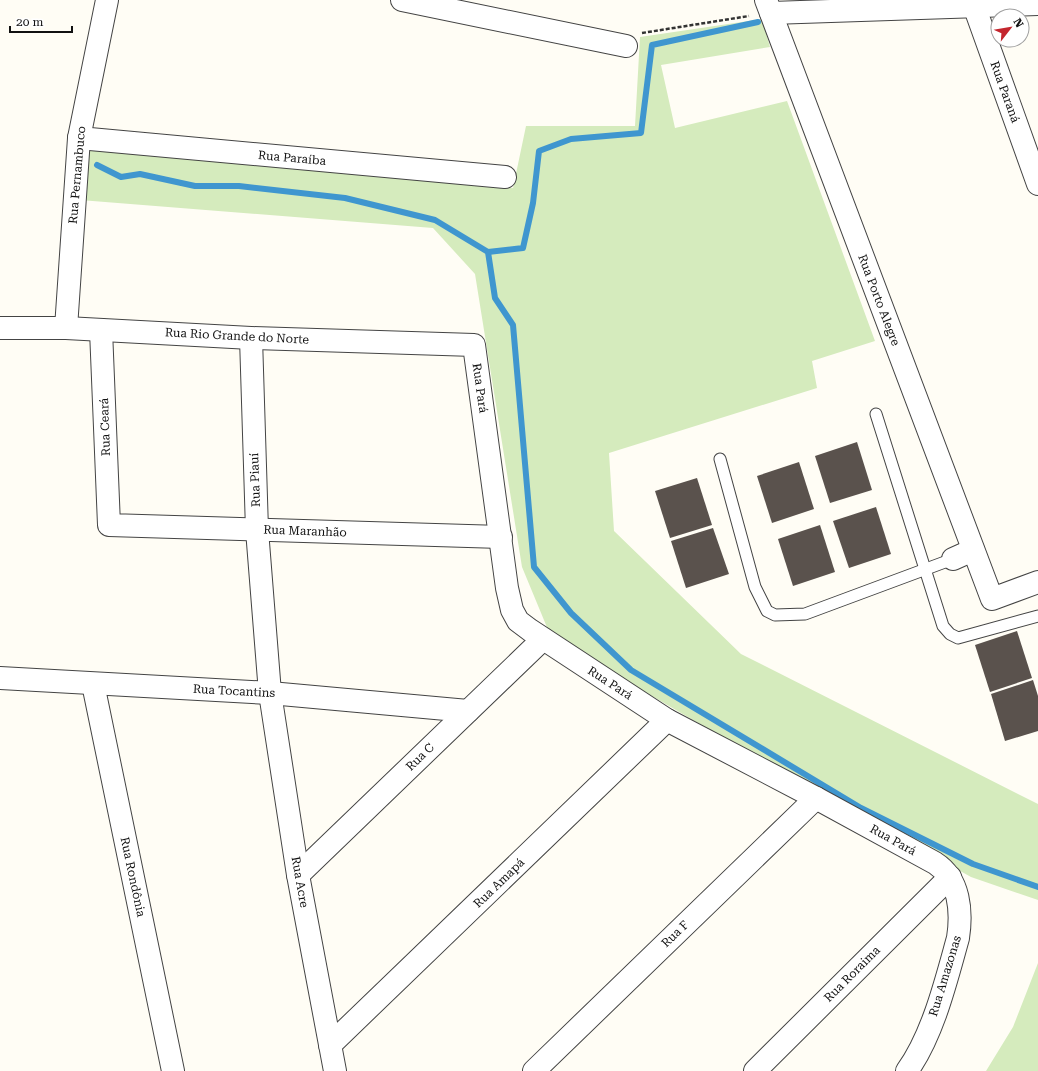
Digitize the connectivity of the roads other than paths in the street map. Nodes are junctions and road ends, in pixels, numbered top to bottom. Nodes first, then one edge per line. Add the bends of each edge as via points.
1 (107, 0) edge
2 (402, 0) edge
3 (973, 3) edge
4 (1038, 4) edge
5 (470, 6) edge
6 (768, 6) edge
7 (626, 46) road end
8 (78, 138) junction
9 (506, 177) dead end
10 (1038, 184) edge
11 (0, 328) edge
12 (66, 328) junction
13 (101, 330) junction
14 (251, 338) junction
15 (474, 345) joint
16 (876, 414) dead end
17 (720, 459) dead end
18 (109, 525) joint
19 (257, 530) junction
20 (501, 537) junction
21 (973, 550) junction
22 (953, 559) joint
23 (925, 569) junction
24 (1038, 582) edge
25 (1038, 616) edge
26 (542, 639) junction
27 (0, 678) edge
28 (93, 684) junction
29 (270, 693) junction
30 (468, 711) junction
31 (667, 720) junction
32 (816, 798) junction
33 (298, 875) junction
34 (950, 877) junction
35 (330, 1045) junction
36 (173, 1071) edge
37 (335, 1071) edge
38 (534, 1071) edge
39 (755, 1071) edge
40 (906, 1071) edge

1 - 8 street, Rua Pernambuco
2 - 5 street
3 - 4 street
3 - 6 street
3 - 10 street, Rua Paraná
5 - 7 street
6 - 21 street, Rua Porto Alegre
8 - 9 street, Rua Paraíba
8 - 12 street, Rua Pernambuco
11 - 12 street, Rua Rio Grande do Norte
12 - 13 street, Rua Rio Grande do Norte
13 - 14 street, Rua Rio Grande do Norte
13 - 18 street, Rua Ceará
14 - 15 street, Rua Rio Grande do Norte
14 - 19 street, Rua Piauí
15 - 20 street, Rua Pará
16 - 23 lane
17 - 23 lane via 755,587 767,611 775,616 805,614
18 - 19 street, Rua Maranhão
19 - 20 street, Rua Maranhão
19 - 29 street, Rua Piauí
20 - 26 street, Rua Pará via 512,610 518,621
21 - 22 street
21 - 24 street, Rua Porto Alegre via 992,599
22 - 23 lane
23 - 25 lane via 943,626 958,638
26 - 30 street, Rua C
26 - 31 street, Rua Pará
27 - 28 street, Rua Tocantins
28 - 29 street, Rua Tocantins
28 - 36 street, Rua Rondônia
29 - 30 street, Rua Tocantins
29 - 33 street, Rua Acre
30 - 33 street, Rua C
31 - 32 street, Rua Pará
31 - 35 street, Rua Amapá
32 - 34 street, Rua Pará via 935,863
32 - 38 street, Rua F
33 - 35 street, Rua Acre
34 - 39 street, Rua Roraima
34 - 40 street, Rua Amazonas via 959,905 958,938 934,1015 919,1051
35 - 37 street, Rua Acre

